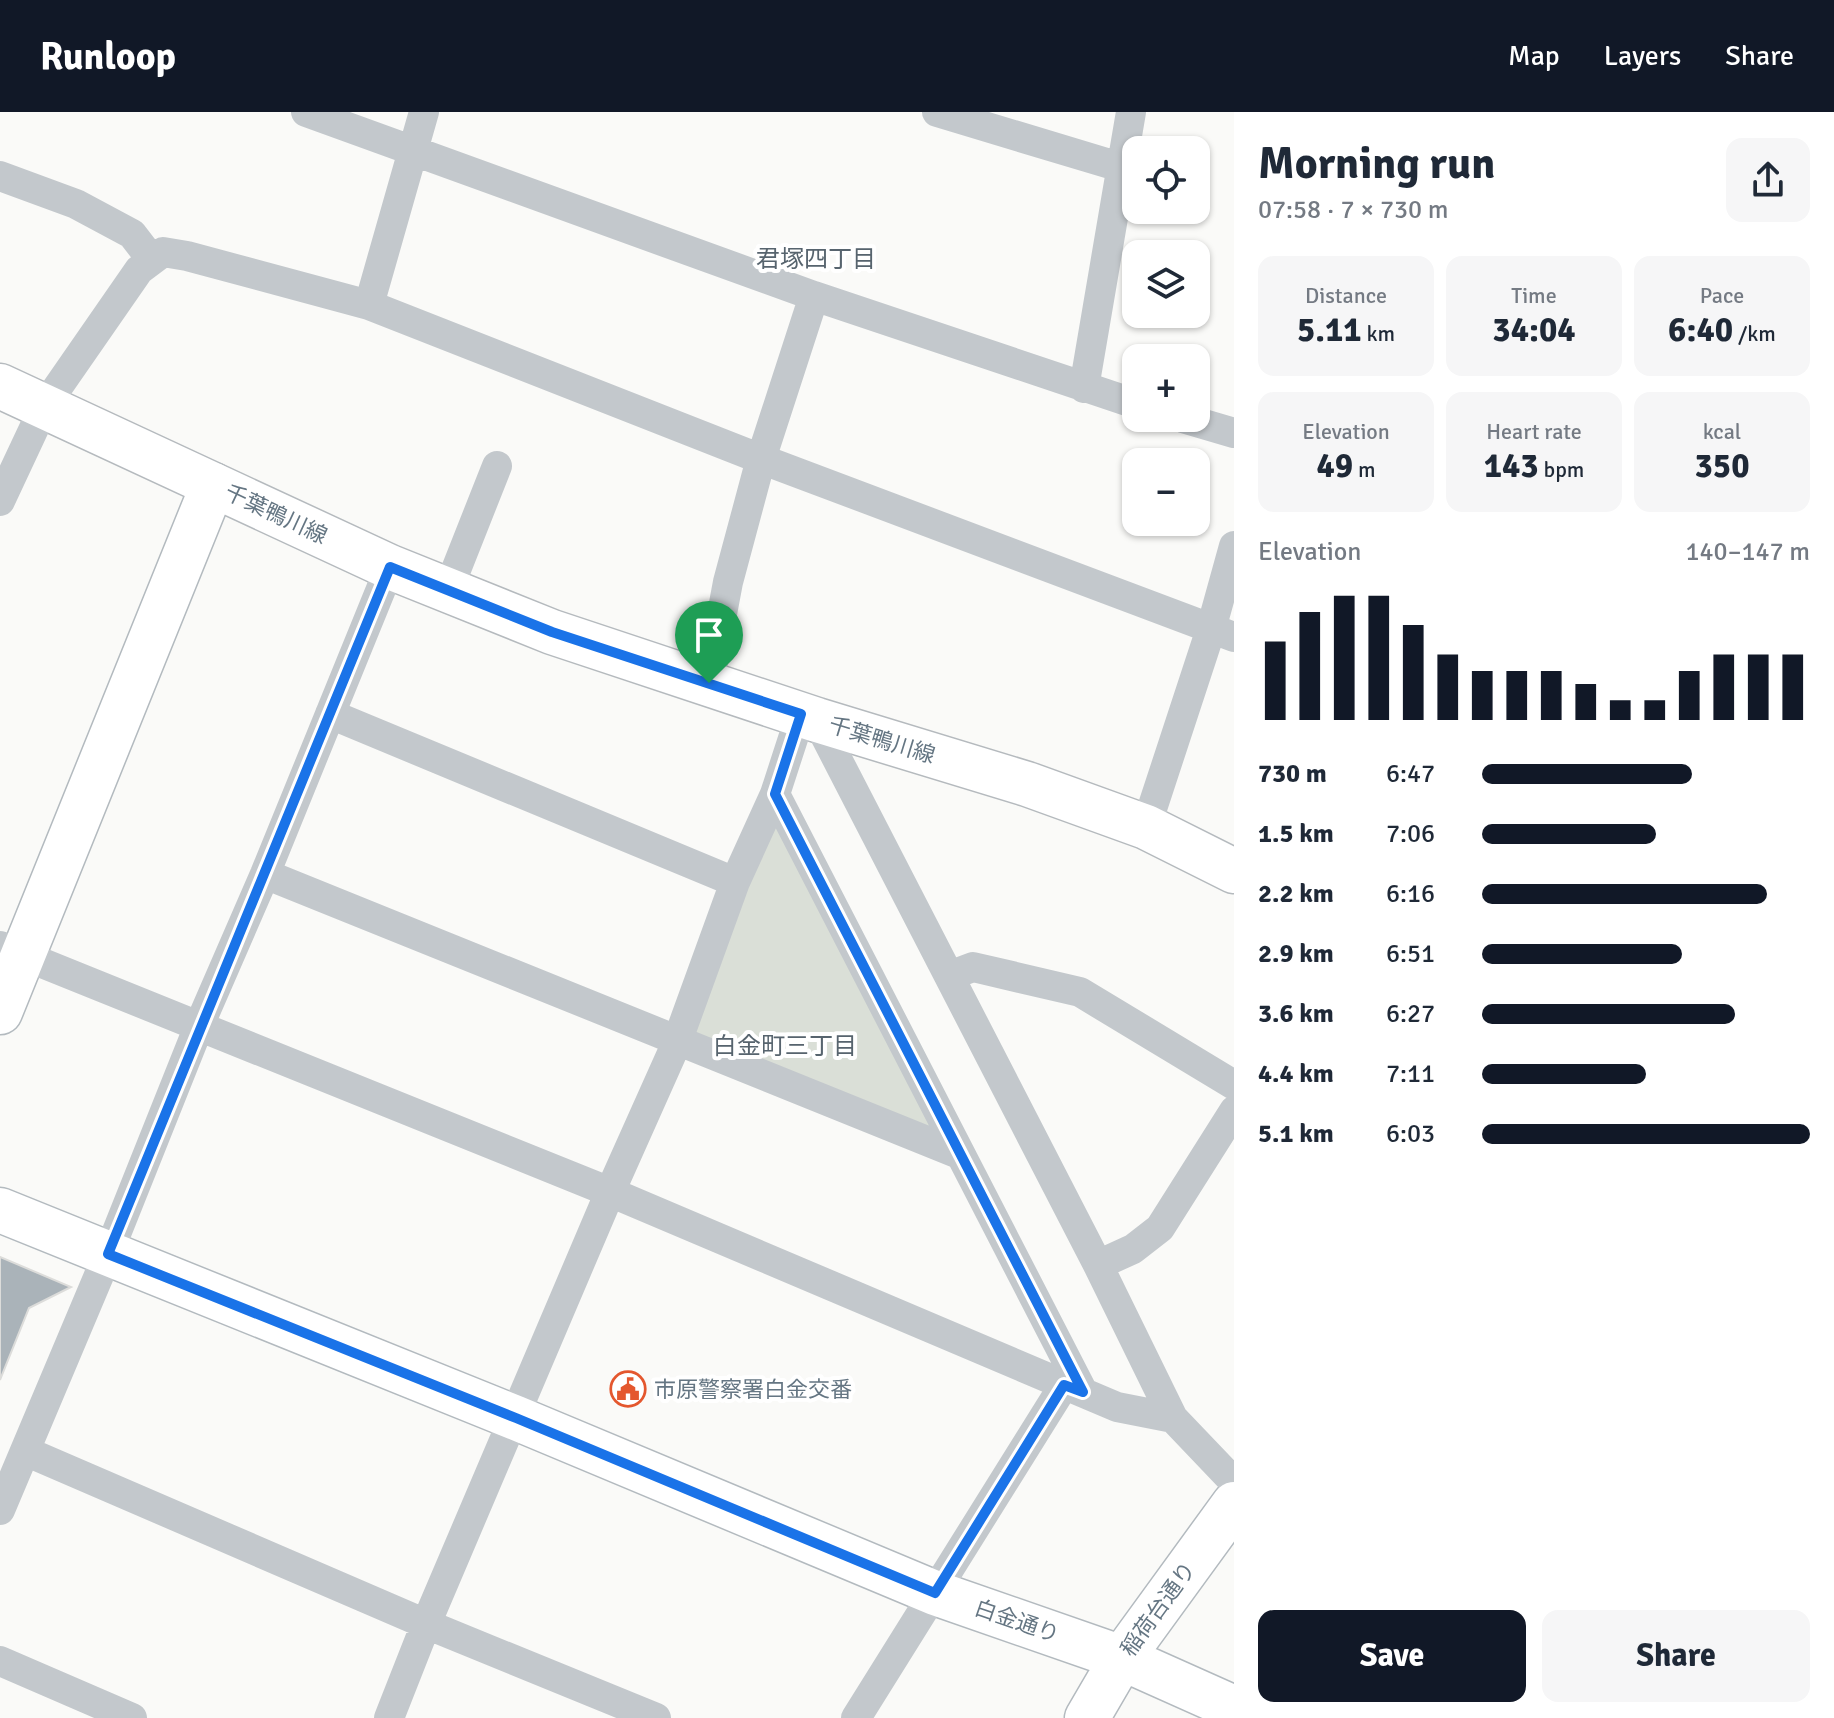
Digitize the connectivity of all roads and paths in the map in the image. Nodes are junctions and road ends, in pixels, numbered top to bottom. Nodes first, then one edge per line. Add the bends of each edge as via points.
1 (306, 112) edge
2 (424, 112) edge
3 (937, 112) edge
4 (1131, 112) edge
5 (413, 151) junction
6 (1120, 167) junction
7 (0, 176) edge
8 (152, 260) junction
9 (814, 296) junction
10 (369, 305) junction
11 (0, 386) edge
12 (1084, 388) junction
13 (1122, 400) edge
14 (44, 407) junction
15 (1210, 426) edge
16 (1234, 433) edge
17 (761, 459) junction
18 (497, 466) dead end
19 (213, 485) junction
20 (0, 501) edge
21 (1234, 546) edge
22 (390, 567) junction
23 (448, 590) junction
24 (1222, 633) edge
25 (709, 683) junction
26 (330, 714) junction
27 (809, 717) junction
28 (775, 794) junction
29 (1146, 827) junction
30 (1234, 871) edge
31 (265, 874) junction
32 (735, 882) junction
33 (12, 951) edge
34 (949, 976) junction
35 (0, 1012) edge
36 (199, 1026) junction
37 (677, 1042) junction
38 (1234, 1085) edge
39 (1234, 1111) edge
40 (959, 1154) junction
41 (610, 1192) junction
42 (0, 1210) edge
43 (108, 1254) junction
44 (1098, 1265) junction
45 (1073, 1389) junction
46 (516, 1418) junction
47 (1173, 1418) junction
48 (25, 1451) junction
49 (1234, 1482) edge
50 (1234, 1504) edge
51 (0, 1510) edge
52 (935, 1593) junction
53 (426, 1624) junction
54 (1122, 1658) junction
55 (0, 1661) edge
56 (1234, 1708) edge
57 (132, 1718) edge
58 (389, 1718) edge
59 (656, 1718) edge
60 (856, 1718) edge
61 (1087, 1718) edge

1 - 5 street
2 - 5 street
3 - 6 street
4 - 6 street
5 - 9 street
5 - 10 street
6 - 12 street
7 - 8 street via 76,204 132,234
8 - 10 street via 163,252 187,256
8 - 14 street via 139,270
9 - 12 street
9 - 17 street
10 - 17 street
11 - 14 street, 千葉鴨川線
12 - 13 street
14 - 19 street, 千葉鴨川線
14 - 20 street
15 - 16 street
17 - 24 street
17 - 25 street via 728,582
18 - 23 street
19 - 22 street, 千葉鴨川線
19 - 33 street
21 - 24 street
22 - 23 street, 千葉鴨川線
22 - 26 street
23 - 25 street, 千葉鴨川線 via 552,632
24 - 29 street
25 - 27 street, 千葉鴨川線
26 - 31 street
26 - 32 street
27 - 28 street
27 - 29 street, 千葉鴨川線
27 - 34 street
28 - 32 street
28 - 40 street
29 - 30 street, 千葉鴨川線
31 - 36 street
31 - 37 street
32 - 37 street
33 - 35 street
33 - 36 street
34 - 38 street via 973,967 1080,992
34 - 44 street
36 - 41 street
36 - 43 street
37 - 40 street
37 - 41 street
39 - 44 street via 1160,1228 1133,1249
40 - 45 street
41 - 45 street
41 - 46 street
42 - 43 street, 白金通り
43 - 46 street, 白金通り
43 - 48 street
44 - 47 street
45 - 47 street via 1117,1407
45 - 52 street
46 - 52 street, 白金通り
46 - 53 street
47 - 49 street
48 - 51 street
48 - 53 street
50 - 54 street, 稲荷台通り
52 - 54 street, 白金通り
52 - 60 street
53 - 58 street
53 - 59 street
54 - 56 street, 白金通り
54 - 61 street, 稲荷台通り
55 - 57 street

